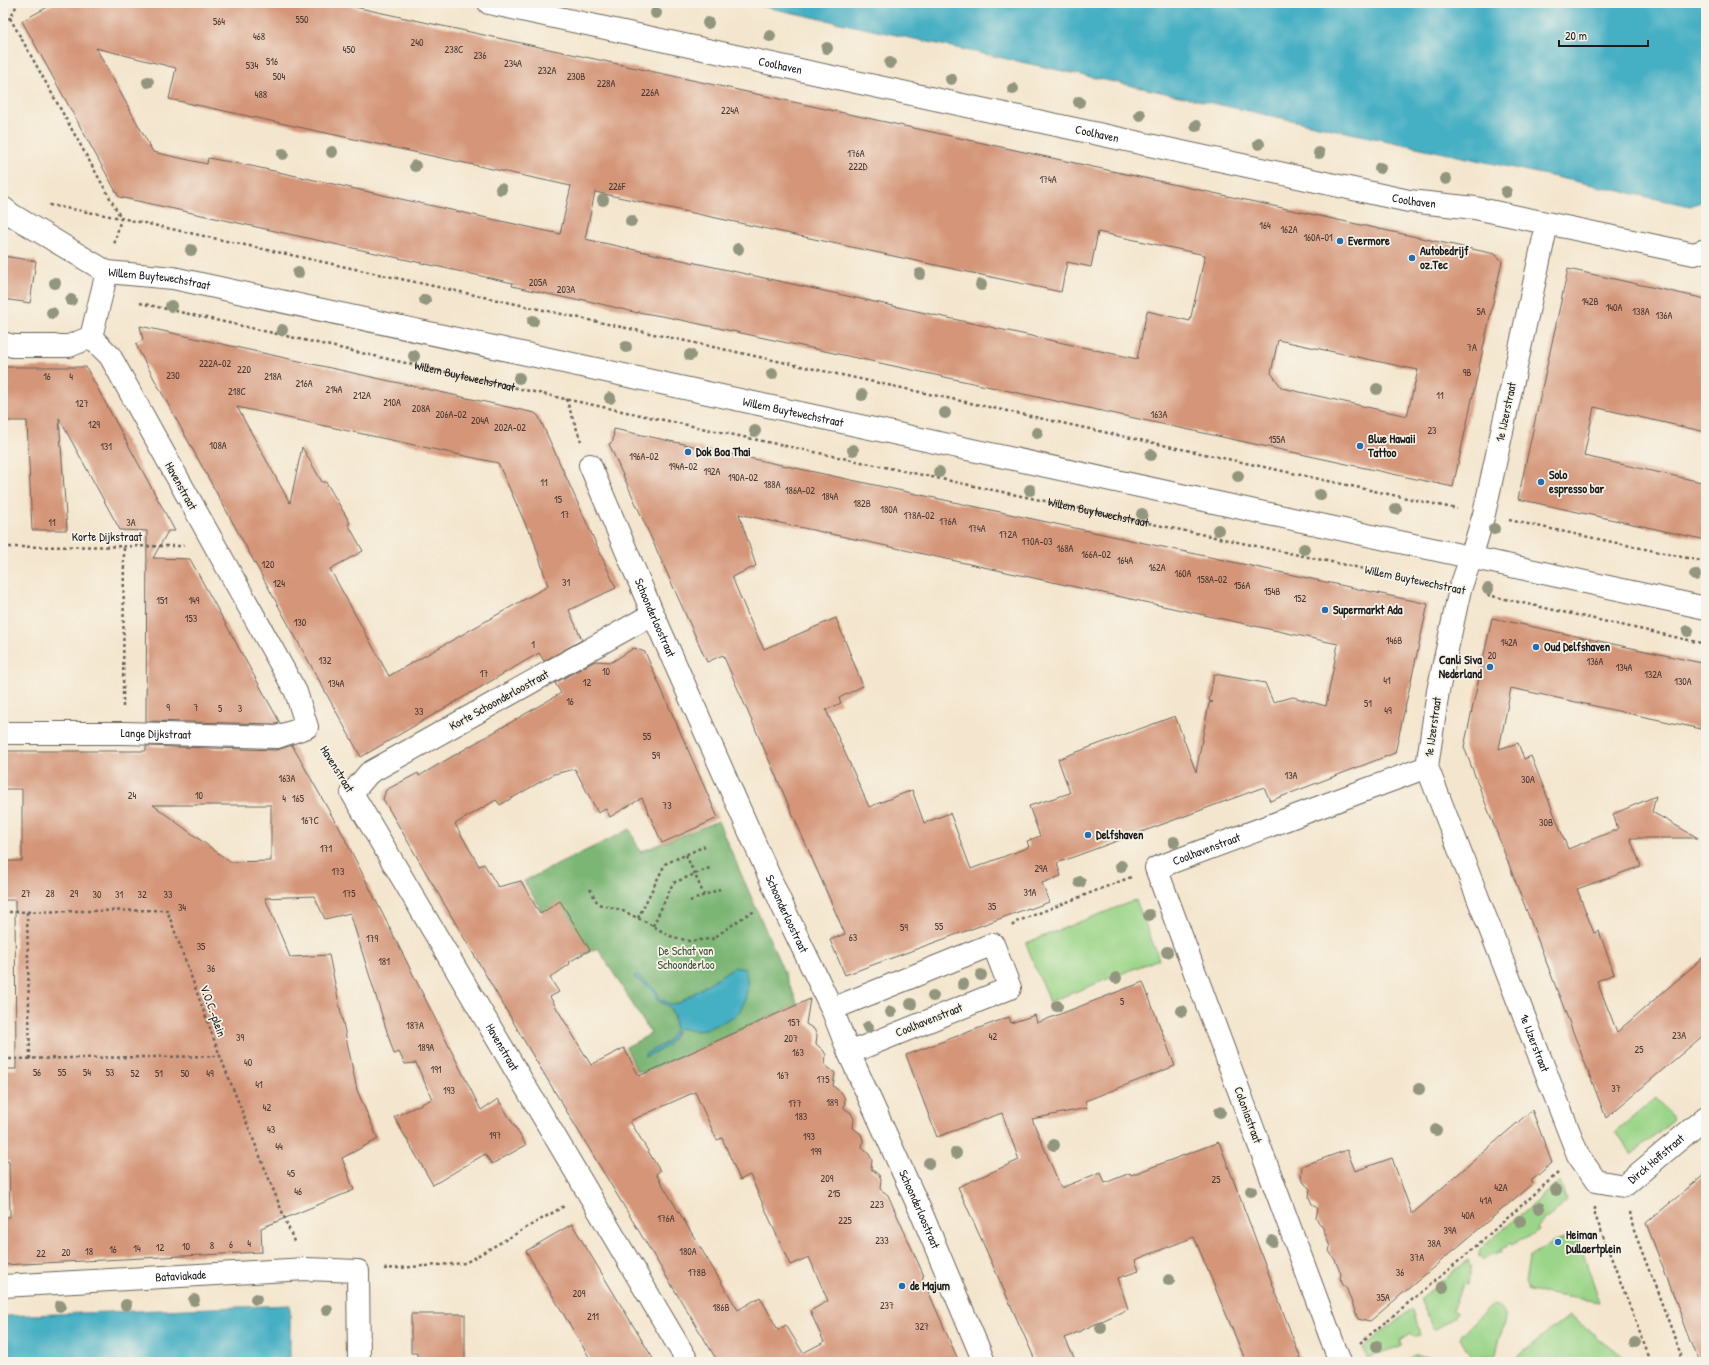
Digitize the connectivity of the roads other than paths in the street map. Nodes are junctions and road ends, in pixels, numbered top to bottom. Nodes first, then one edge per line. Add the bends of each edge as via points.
1 (489, 3) edge
2 (3, 208) edge
3 (1547, 224) junction
4 (1706, 250) edge
5 (107, 272) junction
6 (91, 337) junction
7 (3, 343) edge
8 (590, 465) road end
9 (1471, 558) junction
10 (1706, 608) edge
11 (654, 614) junction
12 (307, 727) joint
13 (3, 733) edge
14 (1427, 767) junction
15 (352, 794) joint
16 (1156, 868) joint
17 (832, 1009) junction
18 (849, 1053) junction
19 (1706, 1117) edge
20 (1596, 1181) joint
21 (3, 1286) edge
22 (1340, 1361) edge
23 (359, 1362) edge
24 (688, 1362) edge
25 (984, 1362) edge

1 - 3 street, Coolhaven via 1410,201 1475,208
2 - 5 street
3 - 4 street, Coolhaven via 1694,254
3 - 9 street, 1e IJzerstraat via 1484,514
5 - 6 street
5 - 9 street, Willem Buytewechstraat via 181,280
6 - 7 street via 69,346 13,346
6 - 12 street, Havenstraat via 110,356 296,692
8 - 11 street, Schoonderloostraat
9 - 10 street, Willem Buytewechstraat
9 - 14 street, 1e IJzerstraat via 1460,589 1438,691
11 - 15 street, Korte Schoonderloostraat via 369,773
11 - 17 street, Schoonderloostraat via 780,901
12 - 13 street, Lange Dijkstraat via 277,737
14 - 16 street, Coolhavenstraat
14 - 20 street, 1e IJzerstraat via 1578,1155
15 - 24 street, Havenstraat
16 - 22 street, Coloniastraat
17 - 18 street, Schoonderloostraat
17 - 18 street, Coolhavenstraat via 993,944 1010,988
18 - 25 street, Schoonderloostraat via 921,1212
19 - 20 street, Dirck Hoffstraat via 1624,1186
21 - 23 street, Bataviakade via 306,1269 358,1271

